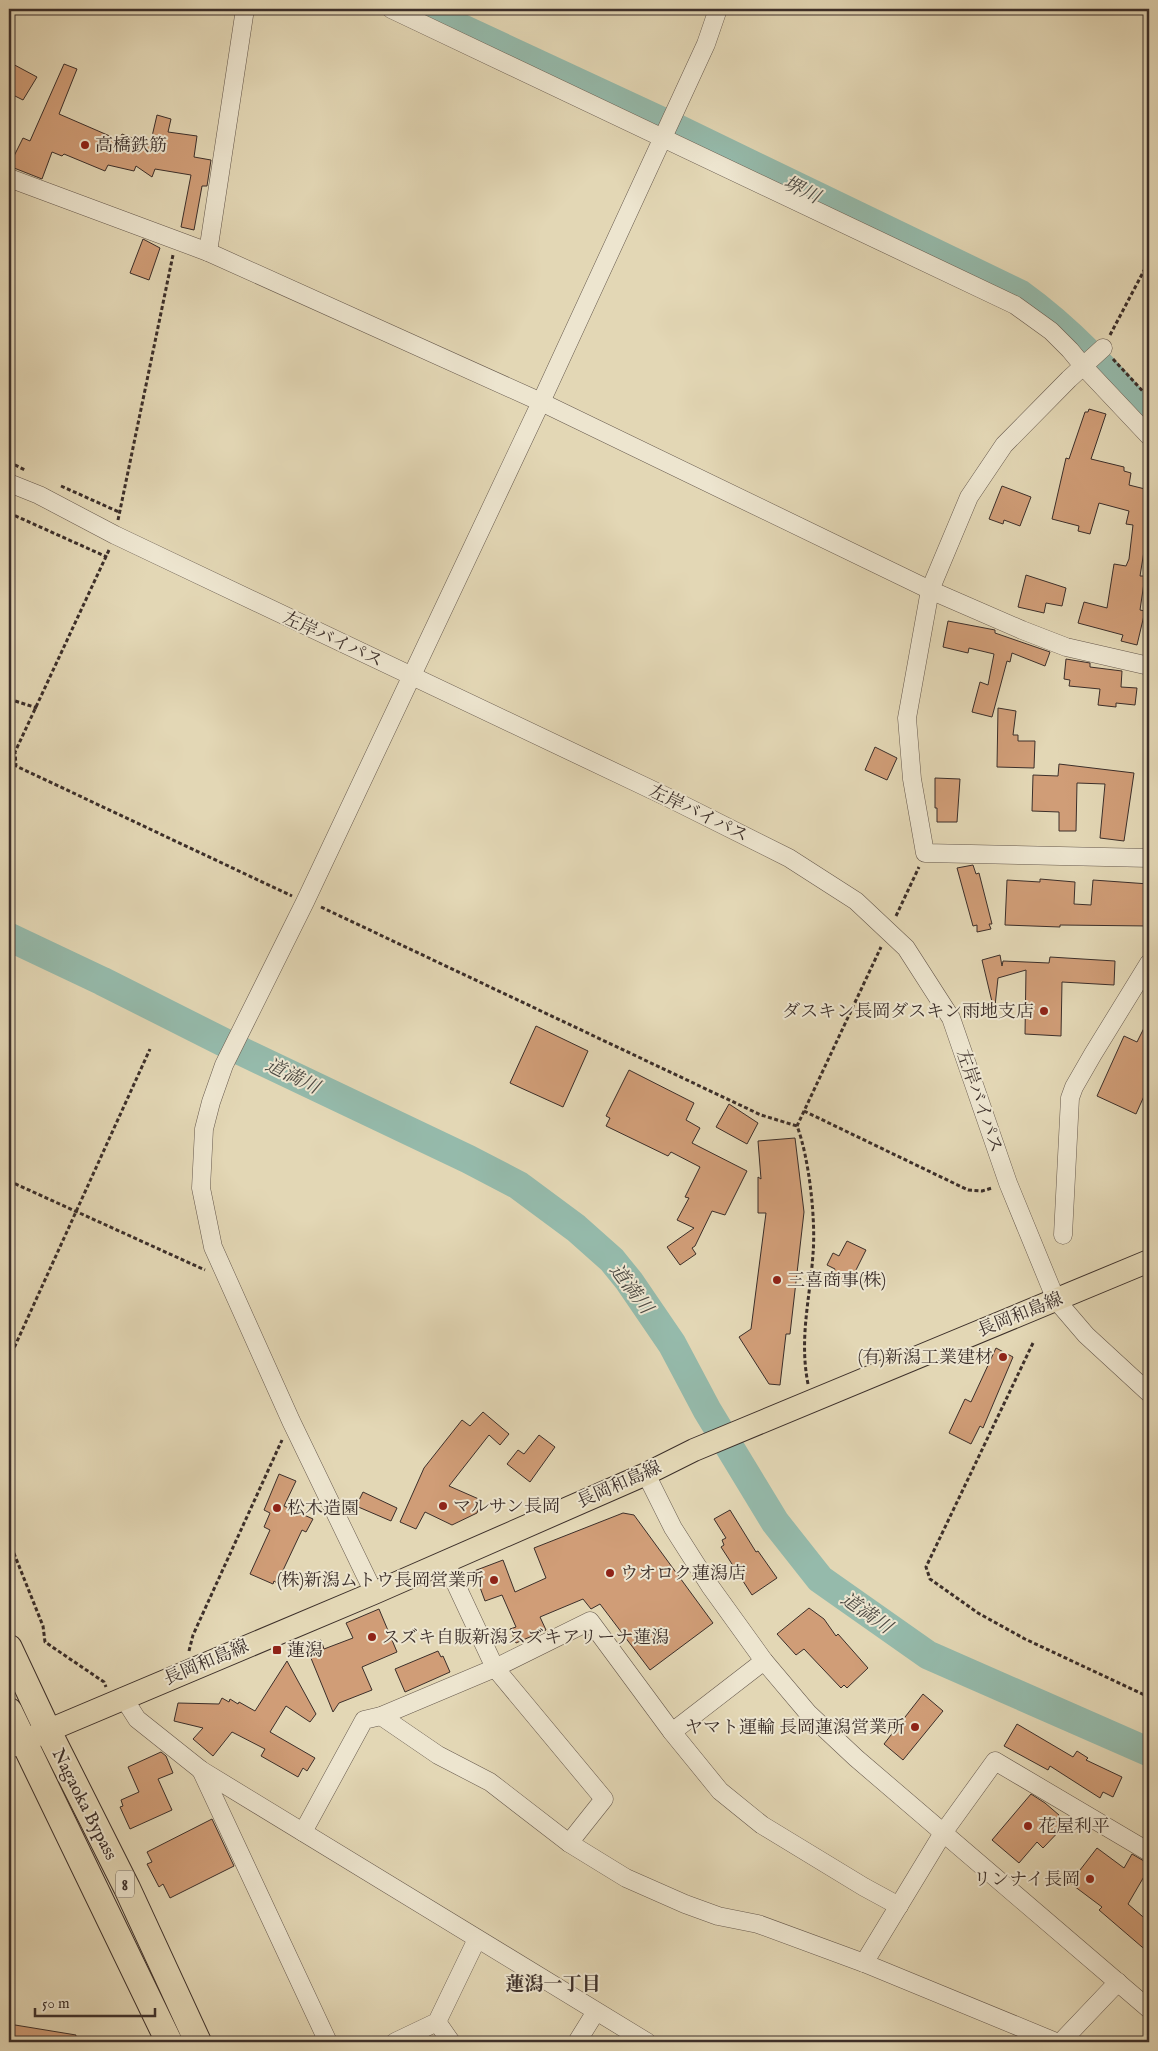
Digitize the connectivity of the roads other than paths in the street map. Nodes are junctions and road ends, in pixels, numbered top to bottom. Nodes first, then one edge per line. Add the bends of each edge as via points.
1 (245, 9) edge
2 (391, 9) edge
3 (718, 9) edge
4 (661, 137) junction
5 (9, 178) edge
6 (208, 252) junction
7 (1104, 348) road end
8 (1084, 367) junction
9 (541, 402) junction
10 (1149, 436) edge
11 (9, 483) edge
12 (930, 590) junction
13 (1149, 666) edge
14 (410, 676) junction
15 (1149, 858) edge
16 (1149, 963) edge
17 (1063, 1235) dead end
18 (1149, 1261) edge
19 (1056, 1300) junction
20 (1149, 1393) edge
21 (646, 1474) junction
22 (445, 1561) junction
23 (374, 1592) junction
24 (9, 1648) edge
25 (764, 1661) junction
26 (494, 1668) junction
27 (117, 1700) junction
28 (9, 1711) edge
29 (381, 1716) junction
30 (46, 1729) junction
31 (672, 1732) junction
32 (16, 1743) edge
33 (202, 1770) junction
34 (303, 1832) junction
35 (943, 1832) junction
36 (569, 1843) junction
37 (1149, 1852) edge
38 (899, 1906) junction
39 (477, 1939) junction
40 (864, 1963) junction
41 (1118, 1982) junction
42 (1149, 2009) edge
43 (595, 2012) junction
44 (436, 2022) junction
45 (169, 2042) edge
46 (198, 2042) edge
47 (328, 2042) edge
48 (395, 2042) edge
49 (451, 2042) edge
50 (577, 2042) edge
51 (647, 2042) edge
52 (1056, 2042) edge
53 (1061, 2042) edge

1 - 6 street
2 - 4 street
3 - 4 street via 706,44
4 - 8 street via 1015,305 1051,331
4 - 9 street
5 - 6 street
6 - 9 street
7 - 8 street
8 - 10 street
8 - 12 street via 1004,445 982,476
9 - 12 street
9 - 14 street
11 - 14 street, 左岸バイパス
12 - 13 street via 1066,647
12 - 15 street via 907,718 912,779 925,853
14 - 19 street, 左岸バイパス via 790,858 856,901 889,930 911,955 951,1018 1008,1183
14 - 23 street via 305,902 224,1065 204,1129 201,1188 213,1247 226,1279
16 - 17 street via 1074,1087 1068,1110
18 - 19 main road, 長岡和島線
19 - 20 street, 左岸バイパス via 1086,1335
19 - 21 main road, 長岡和島線 via 694,1450
21 - 22 main road, 長岡和島線
21 - 25 street via 673,1528
22 - 23 main road, 長岡和島線
22 - 26 street
23 - 27 main road, 長岡和島線
24 - 30 highway, Nagaoka Bypass / 8
25 - 31 street
25 - 35 street via 808,1713
26 - 29 street
26 - 31 street via 590,1621
26 - 36 street via 604,1799
27 - 30 main road, 長岡和島線
27 - 33 street
28 - 32 highway, Nagaoka Bypass / 8
29 - 34 street via 364,1720
29 - 36 street via 438,1755 490,1782
30 - 32 main road, 長岡和島線
30 - 46 highway, Nagaoka Bypass / 8 via 127,1888
31 - 38 street via 720,1791 762,1825
32 - 45 highway, Nagaoka Bypass / 8
33 - 34 street
33 - 47 street
34 - 39 street
35 - 37 street via 995,1761
35 - 38 street
35 - 41 street
36 - 40 street via 626,1878 685,1904 718,1916 758,1924
38 - 40 street
39 - 43 street
39 - 44 street
40 - 52 street
41 - 42 street
41 - 53 street
43 - 50 street
43 - 51 street
44 - 48 street
44 - 49 street

